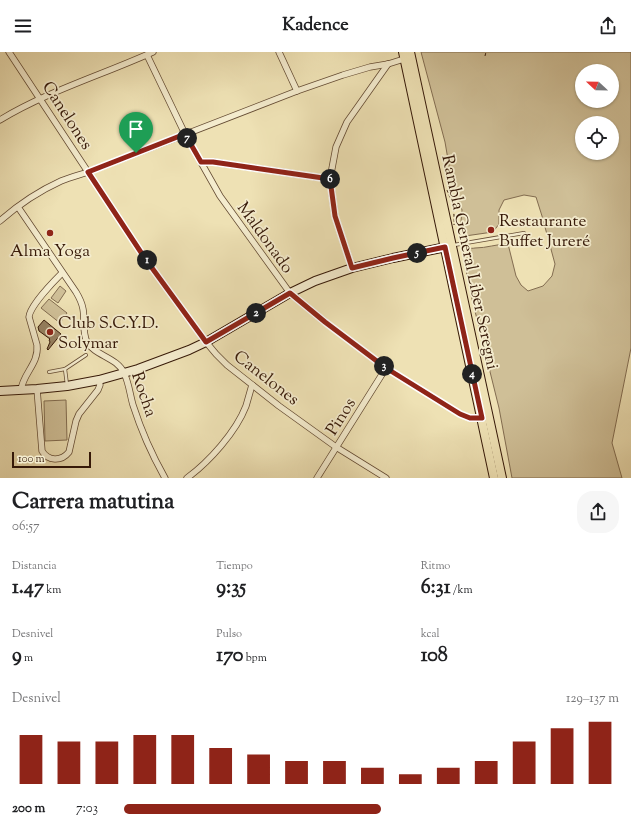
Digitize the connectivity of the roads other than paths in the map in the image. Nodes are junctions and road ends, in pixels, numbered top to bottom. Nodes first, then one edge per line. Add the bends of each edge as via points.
1 (9, 52) edge
2 (153, 52) edge
3 (279, 52) edge
4 (410, 52) edge
5 (147, 55) junction
6 (404, 56) edge
7 (388, 64) junction
8 (297, 91) junction
9 (40, 99) junction
10 (0, 120) edge
11 (185, 134) junction
12 (201, 162) junction
13 (88, 172) junction
14 (330, 179) junction
15 (18, 207) junction
16 (0, 221) edge
17 (524, 233) dead end
18 (448, 247) junction
19 (352, 268) junction
20 (62, 273) junction
21 (290, 293) junction
22 (206, 342) junction
23 (86, 355) dead end
24 (386, 368) junction
25 (65, 369) junction
26 (49, 372) dead end
27 (124, 373) junction
28 (99, 380) junction
29 (252, 385) junction
30 (68, 386) junction
31 (37, 389) junction
32 (21, 390) junction
33 (0, 391) edge
34 (482, 418) junction
35 (336, 447) junction
36 (165, 478) edge
37 (187, 478) edge
38 (317, 478) edge
39 (386, 478) edge
40 (494, 478) edge
41 (502, 478) edge

1 - 9 street, Canelones
2 - 5 street
3 - 8 street
4 - 18 main road, Rambla General Liber Seregni
5 - 9 street
5 - 11 street, Maldonado
6 - 7 street
6 - 18 main road, Rambla General Liber Seregni
7 - 8 street via 343,75
7 - 14 street via 347,122 336,147
8 - 11 street
9 - 10 street
9 - 13 street, Canelones
11 - 12 street, Maldonado
11 - 13 street
12 - 14 street
12 - 21 street, Maldonado via 220,196
13 - 15 street via 36,194
13 - 22 street, Canelones via 144,257
14 - 19 street via 335,216
15 - 16 street
15 - 20 street, Rocha
17 - 18 lane
18 - 19 street
18 - 34 main road, Rambla General Liber Seregni
18 - 41 main road, Rambla General Liber Seregni
19 - 21 street
20 - 27 street, Rocha via 80,300 87,342 94,350 118,365
20 - 32 street via 29,314 37,349 35,360
21 - 22 street
21 - 24 street, Maldonado
22 - 27 street
22 - 29 street, Canelones
23 - 25 lane
24 - 34 street, Maldonado via 460,414 470,418
24 - 35 street, Pinos
25 - 26 lane
25 - 30 lane
27 - 28 street
27 - 36 street, Rocha via 145,436
28 - 30 street
28 - 31 street via 98,390 79,414 69,452 63,458 52,459 42,451
29 - 35 street, Canelones
29 - 37 street via 246,407 230,434
30 - 31 street
31 - 32 street
32 - 33 street
34 - 40 main road, Rambla General Liber Seregni
35 - 38 street, Pinos
35 - 39 street, Canelones

